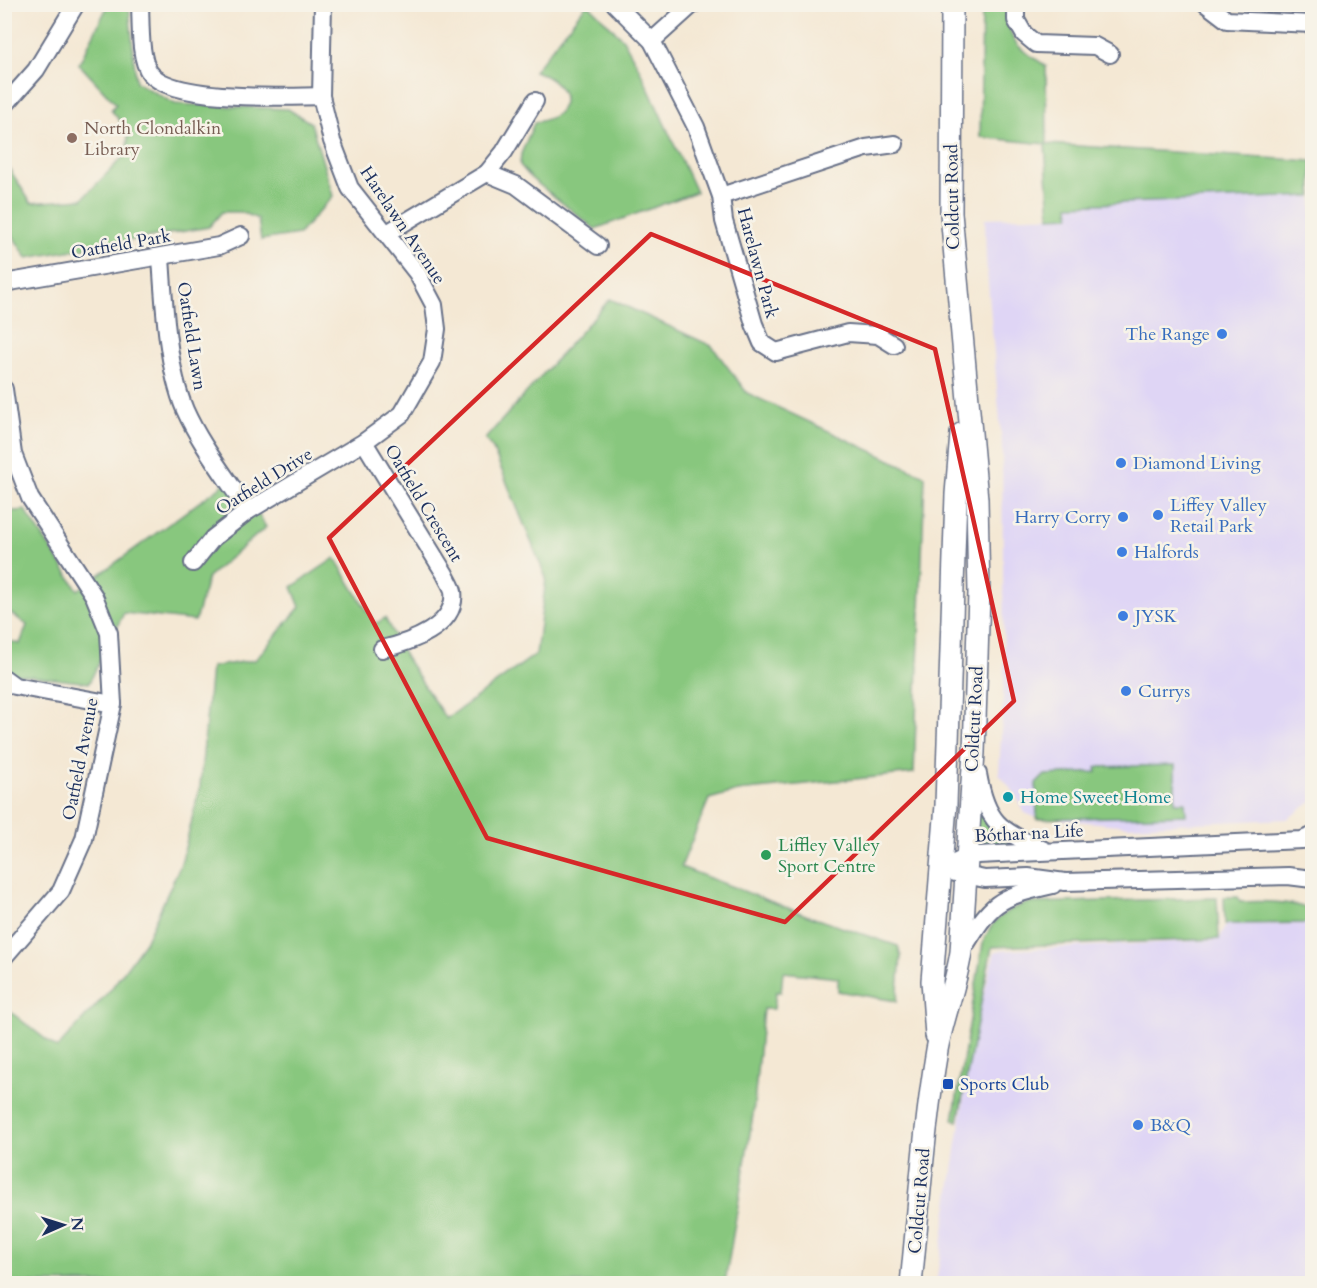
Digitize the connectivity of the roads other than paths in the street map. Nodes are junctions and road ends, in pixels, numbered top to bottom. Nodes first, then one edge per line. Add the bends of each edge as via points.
1 (76, 4) edge
2 (140, 4) edge
3 (323, 4) edge
4 (615, 4) edge
5 (693, 4) edge
6 (952, 4) edge
7 (1016, 4) edge
8 (1206, 4) edge
9 (1312, 24) edge
10 (652, 41) junction
11 (1110, 54) dead end
12 (321, 96) junction
13 (535, 101) dead end
14 (4, 106) edge
15 (895, 144) dead end
16 (487, 173) junction
17 (721, 196) junction
18 (387, 233) junction
19 (241, 236) dead end
20 (598, 246) dead end
21 (161, 257) junction
22 (4, 283) edge
23 (894, 345) dead end
24 (965, 389) junction
25 (4, 390) edge
26 (364, 442) junction
27 (248, 511) junction
28 (193, 563) dead end
29 (382, 649) dead end
30 (4, 678) edge
31 (112, 704) junction
32 (974, 752) junction
33 (1312, 836) edge
34 (1045, 851) junction
35 (966, 866) junction
36 (942, 869) junction
37 (1312, 879) edge
38 (1065, 882) junction
39 (6, 951) edge
40 (961, 952) junction
41 (937, 1047) junction
42 (911, 1284) edge

1 - 14 street via 36,70
2 - 12 street via 143,52 150,73 168,85 246,97
3 - 12 street, Harelawn Avenue
4 - 10 street, Harelawn Park
5 - 10 street
6 - 24 main road, Coldcut Road via 951,213
7 - 11 street via 1016,20 1036,44 1095,46
8 - 9 street via 1227,20
10 - 17 street, Harelawn Park via 696,127
12 - 18 street, Harelawn Avenue via 332,141 350,188
13 - 16 street
15 - 17 street, Harelawn Park via 866,148
16 - 18 street
16 - 20 street via 516,185
17 - 23 street, Harelawn Park via 724,222 762,343 776,352 848,333 878,335
18 - 26 street, Harelawn Avenue via 417,273 434,305 437,329 432,362 402,414
19 - 21 street, Oatfield Park via 219,246
21 - 22 street, Oatfield Park
21 - 27 street, Oatfield Lawn via 173,367 185,410
24 - 32 main road, Coldcut Road via 977,499
24 - 36 main road, Coldcut Road via 956,494
25 - 31 street, Oatfield Avenue via 13,454 30,498 94,596 109,633
26 - 27 street, Oatfield Drive
26 - 29 street, Oatfield Crescent via 453,591 452,606 443,622 408,642
27 - 28 street, Oatfield Drive via 213,538
30 - 31 street via 15,686
31 - 39 street, Oatfield Avenue via 84,839 61,891
32 - 34 street via 982,795 992,817 1002,829
32 - 35 main road, Coldcut Road
33 - 34 street, Bóthar na Life via 1302,840
34 - 35 street, Bóthar na Life
35 - 36 street, Bóthar na Life
35 - 38 street, Bóthar na Life
35 - 40 main road, Coldcut Road
36 - 41 main road, Coldcut Road via 932,981
37 - 38 street, Bóthar na Life via 1288,876
38 - 40 street via 1013,893 991,907
40 - 41 main road, Coldcut Road
41 - 42 main road, Coldcut Road

